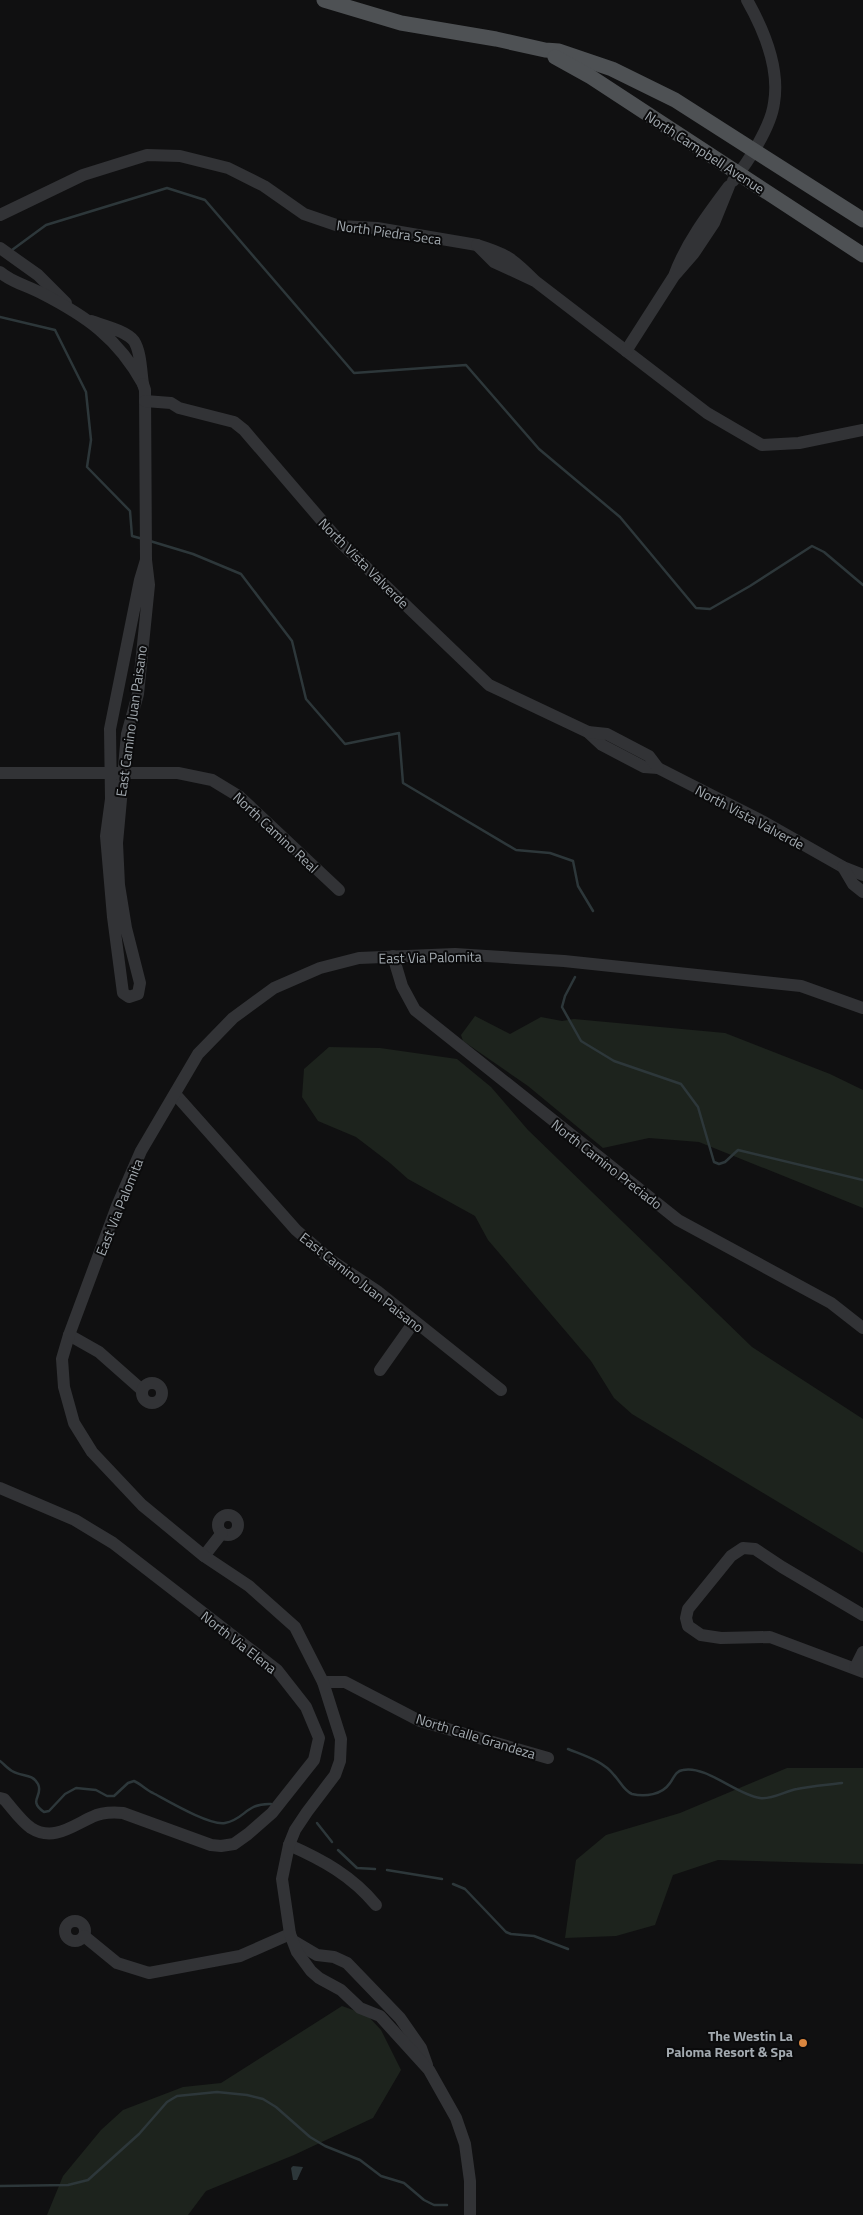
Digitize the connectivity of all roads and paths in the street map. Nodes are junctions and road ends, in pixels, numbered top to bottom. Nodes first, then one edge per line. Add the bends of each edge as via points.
1 (324, 0) edge
2 (747, 0) edge
3 (545, 50) junction
4 (752, 150) junction
5 (734, 180) junction
6 (0, 215) edge
7 (863, 220) edge
8 (0, 248) edge
9 (863, 255) edge
10 (0, 272) edge
11 (68, 307) junction
12 (626, 351) junction
13 (145, 401) junction
14 (863, 430) edge
15 (146, 560) junction
16 (0, 773) edge
17 (116, 773) junction
18 (843, 867) junction
19 (863, 875) edge
20 (338, 890) dead end
21 (863, 892) edge
22 (393, 956) junction
23 (863, 1008) edge
24 (174, 1094) junction
25 (414, 1322) junction
26 (863, 1328) edge
27 (69, 1335) junction
28 (380, 1370) dead end
29 (142, 1390) dead end
30 (501, 1390) dead end
31 (0, 1488) edge
32 (222, 1533) dead end
33 (204, 1556) junction
34 (863, 1615) edge
35 (863, 1652) edge
36 (859, 1670) edge
37 (323, 1682) junction
38 (548, 1758) dead end
39 (0, 1798) edge
40 (289, 1844) junction
41 (376, 1905) dead end
42 (84, 1936) dead end
43 (293, 1938) junction
44 (429, 2070) junction
45 (470, 2215) edge

1 - 3 main road, North Campbell Avenue via 401,23
2 - 4 street via 766,41 775,93 772,112
3 - 4 main road, North Campbell Avenue via 577,56 641,82 695,112
3 - 5 main road, North Campbell Avenue via 590,77
4 - 5 street
4 - 7 main road, North Campbell Avenue
5 - 9 main road, North Campbell Avenue
5 - 12 street via 714,223 674,276
6 - 12 street, North Piedra Seca via 83,175 147,155 180,156 228,168 264,186 304,214 339,226 377,228 502,252
8 - 11 street via 38,275
10 - 11 street, East Camino Juan Paisano
11 - 13 street, East Camino Juan Paisano via 91,321 119,350 143,384
12 - 14 street, North Piedra Seca via 707,413 762,446 799,444
13 - 15 street, East Camino Juan Paisano
13 - 18 street, North Vista Valverde via 171,403 234,422 244,430 341,543 489,684 588,732 602,745 644,767 658,768 762,821
15 - 17 street, East Camino Juan Paisano via 149,586 138,694
15 - 17 street, East Camino Juan Paisano via 110,728
16 - 17 street, North Camino Real
17 - 17 street, East Camino Juan Paisano via 106,836 108,877 122,983 129,998 138,994 140,983 119,885
17 - 20 street, North Camino Real via 178,773 220,783 248,804
18 - 19 street, North Vista Valverde
18 - 21 street, North Vista Valverde via 853,884
22 - 23 street, East Via Palomita via 455,954 564,961 801,986
22 - 24 street, East Via Palomita via 359,958 320,968 274,988 234,1018 198,1054
22 - 26 street, North Camino Preciado via 402,986 415,1010 596,1156 678,1220 830,1303
24 - 25 street, East Camino Juan Paisano via 296,1230 332,1262 377,1291
24 - 27 street, East Via Palomita via 141,1151 117,1206
25 - 28 street
25 - 30 street, East Camino Juan Paisano
27 - 29 street via 99,1352
27 - 33 street, East Via Palomita via 62,1359 64,1387 74,1423 92,1452 142,1505
31 - 39 street, North Via Elena via 75,1520 112,1543 276,1670 306,1707 319,1738 314,1760 272,1812 234,1844 221,1846 200,1842 123,1813 93,1816 61,1833 40,1832 29,1827
32 - 33 street
33 - 37 street, East Via Palomita via 249,1586 295,1627
34 - 36 street via 746,1544 731,1556 685,1618 694,1632 701,1635 770,1637
35 - 36 street
37 - 38 street, North Calle Grandeza via 345,1682 420,1721
37 - 40 street, East Via Palomita via 340,1739 340,1761 335,1775 295,1830
40 - 41 street via 348,1876
40 - 43 street, East Via Palomita via 282,1879
42 - 43 street via 117,1963 149,1973 240,1956
43 - 44 street, East Via Palomita via 298,1952 319,1978 341,1990 360,2008 380,2016
43 - 44 street, East Via Palomita via 317,1955 347,1963 400,2018 421,2048
44 - 45 street, East Via Palomita via 456,2118 464,2144 470,2181

